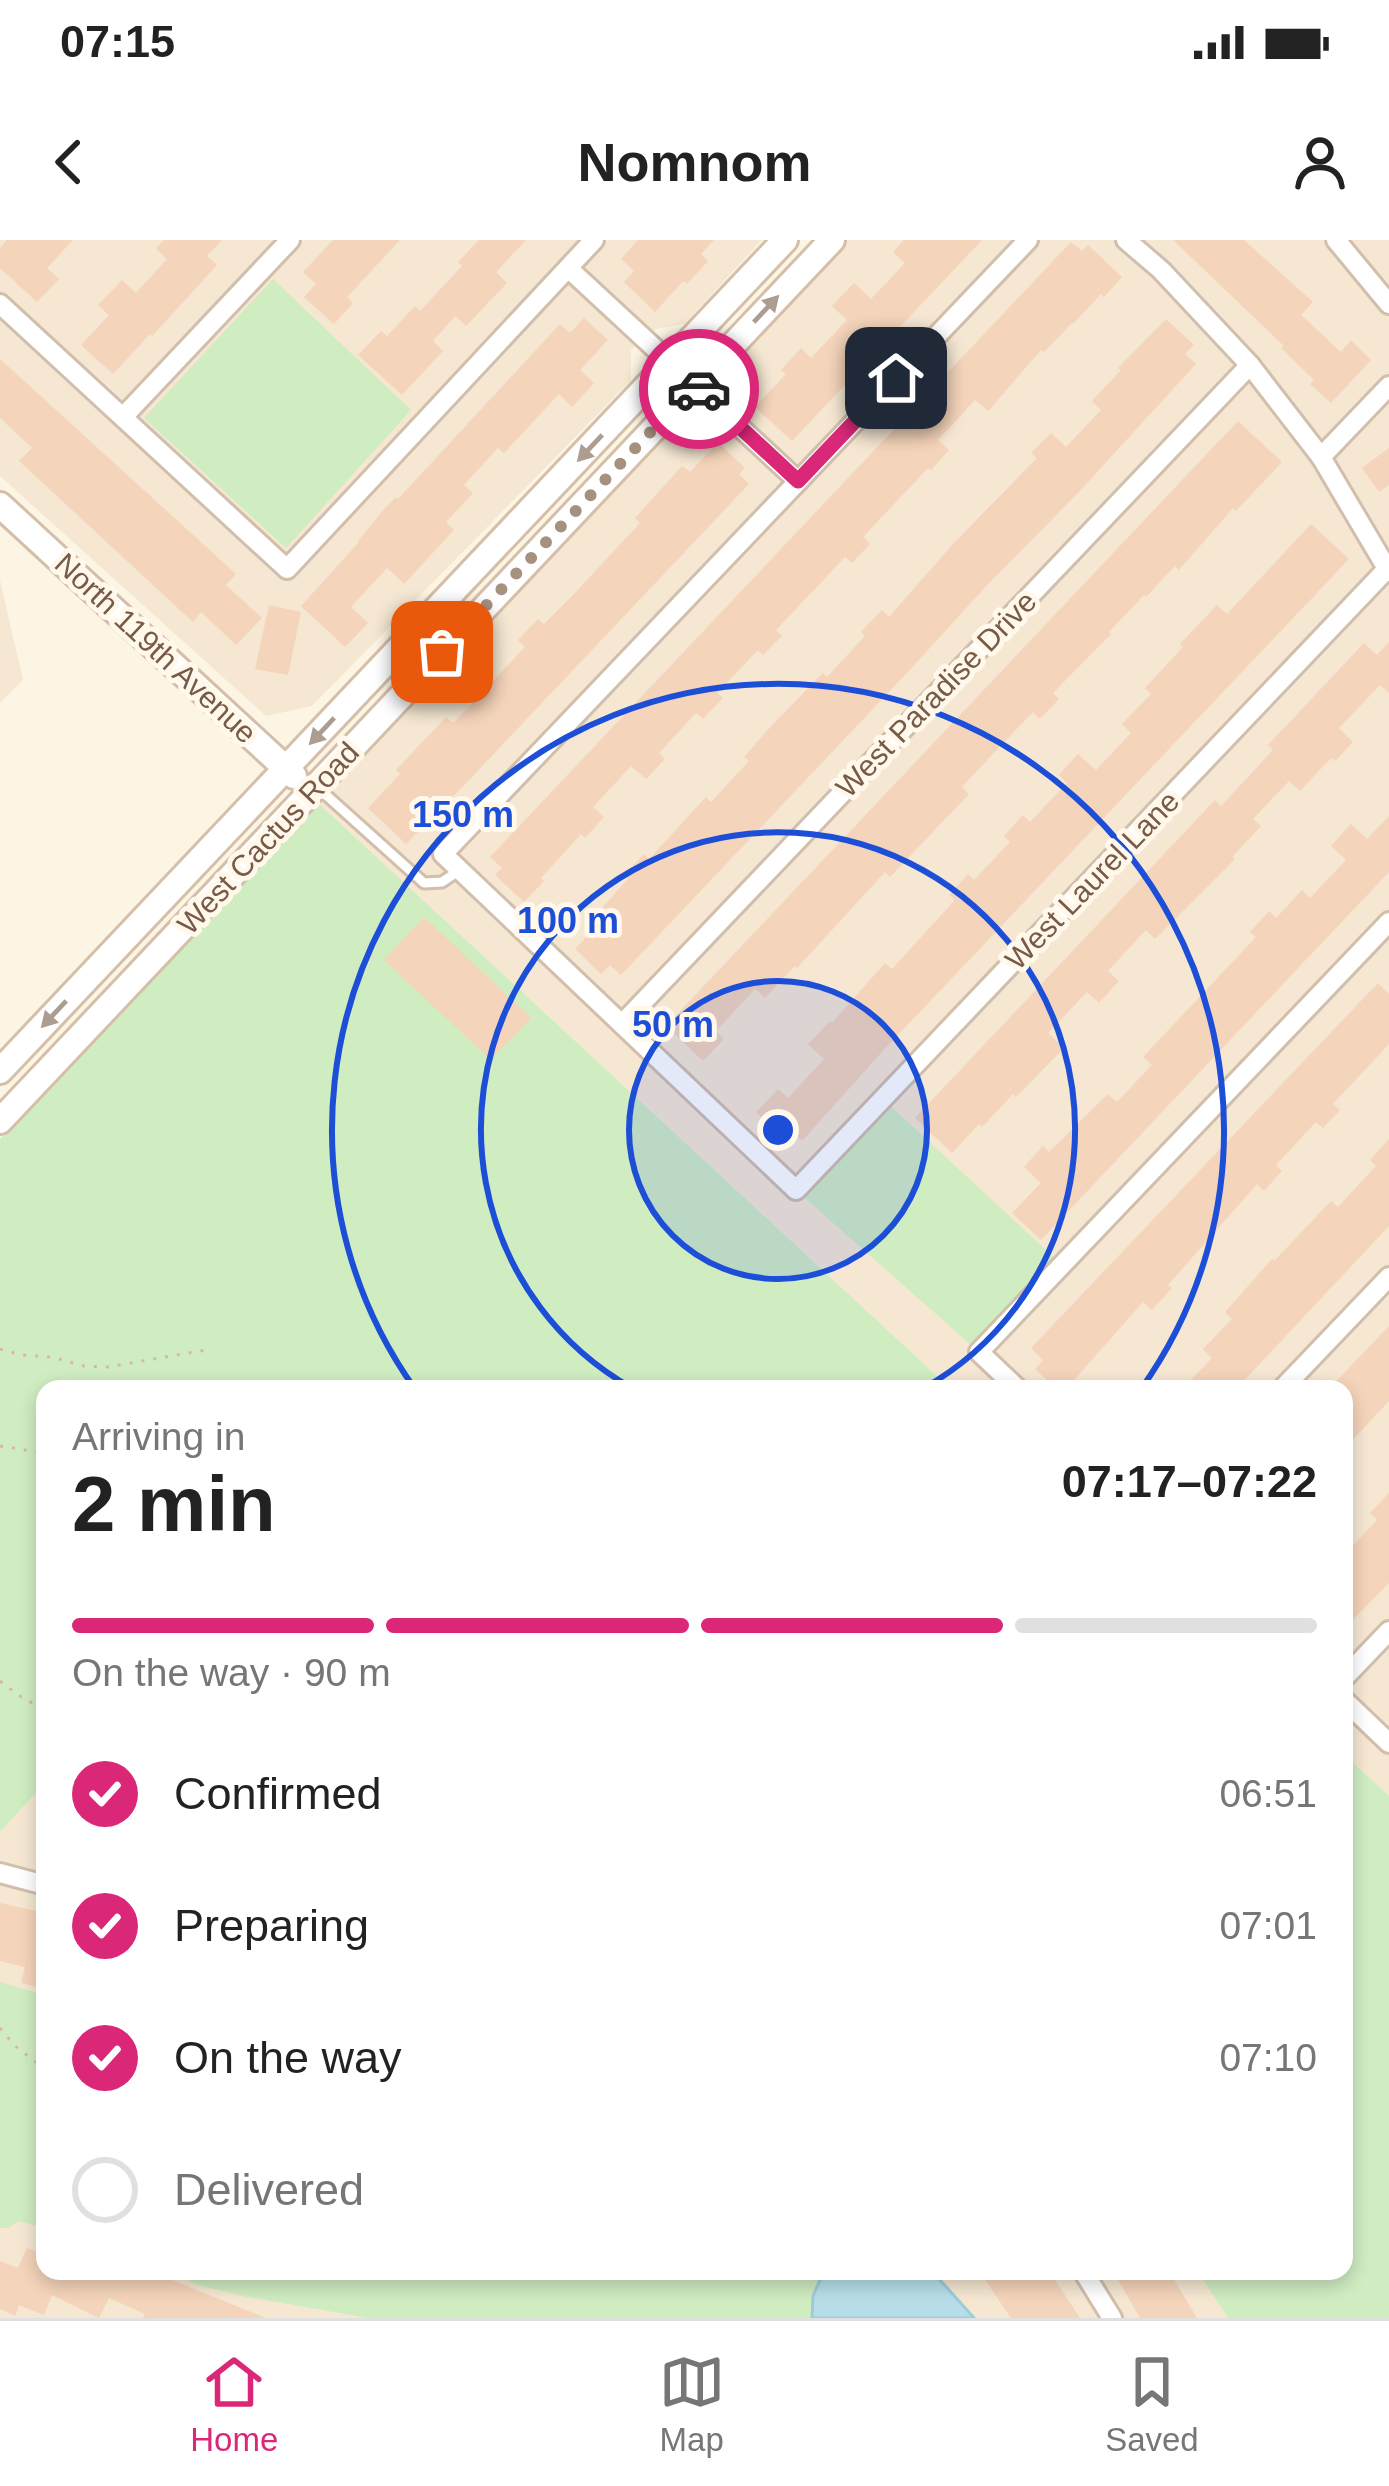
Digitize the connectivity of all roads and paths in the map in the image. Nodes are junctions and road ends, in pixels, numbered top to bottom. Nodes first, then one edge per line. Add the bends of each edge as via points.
1 (290, 240) edge
2 (594, 240) edge
3 (785, 240) edge
4 (832, 240) edge
5 (1028, 240) edge
6 (1126, 240) edge
7 (1336, 240) edge
8 (568, 268) junction
9 (0, 304) edge
10 (1389, 304) edge
11 (670, 362) junction
12 (1250, 365) junction
13 (695, 385) junction
14 (1389, 386) edge
15 (123, 417) junction
16 (1321, 457) junction
17 (798, 481) junction
18 (0, 506) edge
19 (1388, 571) edge
20 (286, 768) junction
21 (314, 789) junction
22 (460, 870) junction
23 (1389, 922) edge
24 (622, 1024) junction
25 (0, 1071) edge
26 (0, 1120) edge
27 (1389, 1277) edge
28 (0, 1349) edge
29 (212, 1349) dead end
30 (1009, 1380) edge
31 (1291, 1380) edge
32 (0, 1446) edge
33 (36, 1452) edge
34 (1389, 1631) edge
35 (1353, 1669) edge
36 (0, 1681) edge
37 (36, 1705) edge
38 (1353, 1709) edge
39 (1389, 1743) edge
40 (0, 1873) edge
41 (36, 1883) edge
42 (0, 2027) edge
43 (36, 2062) edge
44 (1089, 2280) edge
45 (1112, 2318) edge

1 - 15 street
2 - 8 street
3 - 11 street, West Cactus Road
13 -> 4 street, West Cactus Road
5 - 17 street
6 - 12 street
7 - 10 street
8 - 11 street
8 - 15 street via 287,569
9 - 15 street
11 - 13 street
11 -> 20 street, West Cactus Road
12 - 16 street
12 - 24 street, West Paradise Drive
13 - 17 street
13 - 21 street, West Cactus Road
14 - 16 street
16 - 19 street
17 - 22 street via 443,854
18 - 20 street, North 119th Avenue
19 - 24 street, West Laurel Lane via 796,1190
20 - 21 street, North 119th Avenue
20 -> 25 street, West Cactus Road
21 - 22 lane via 424,883
21 - 26 street, West Cactus Road
22 - 24 street
23 - 30 street via 979,1352
27 - 31 street
28 - 29 path via 107,1367
32 - 33 path
34 - 35 street
36 - 37 path
38 - 39 street
40 - 41 street
42 - 43 path
44 - 45 street

